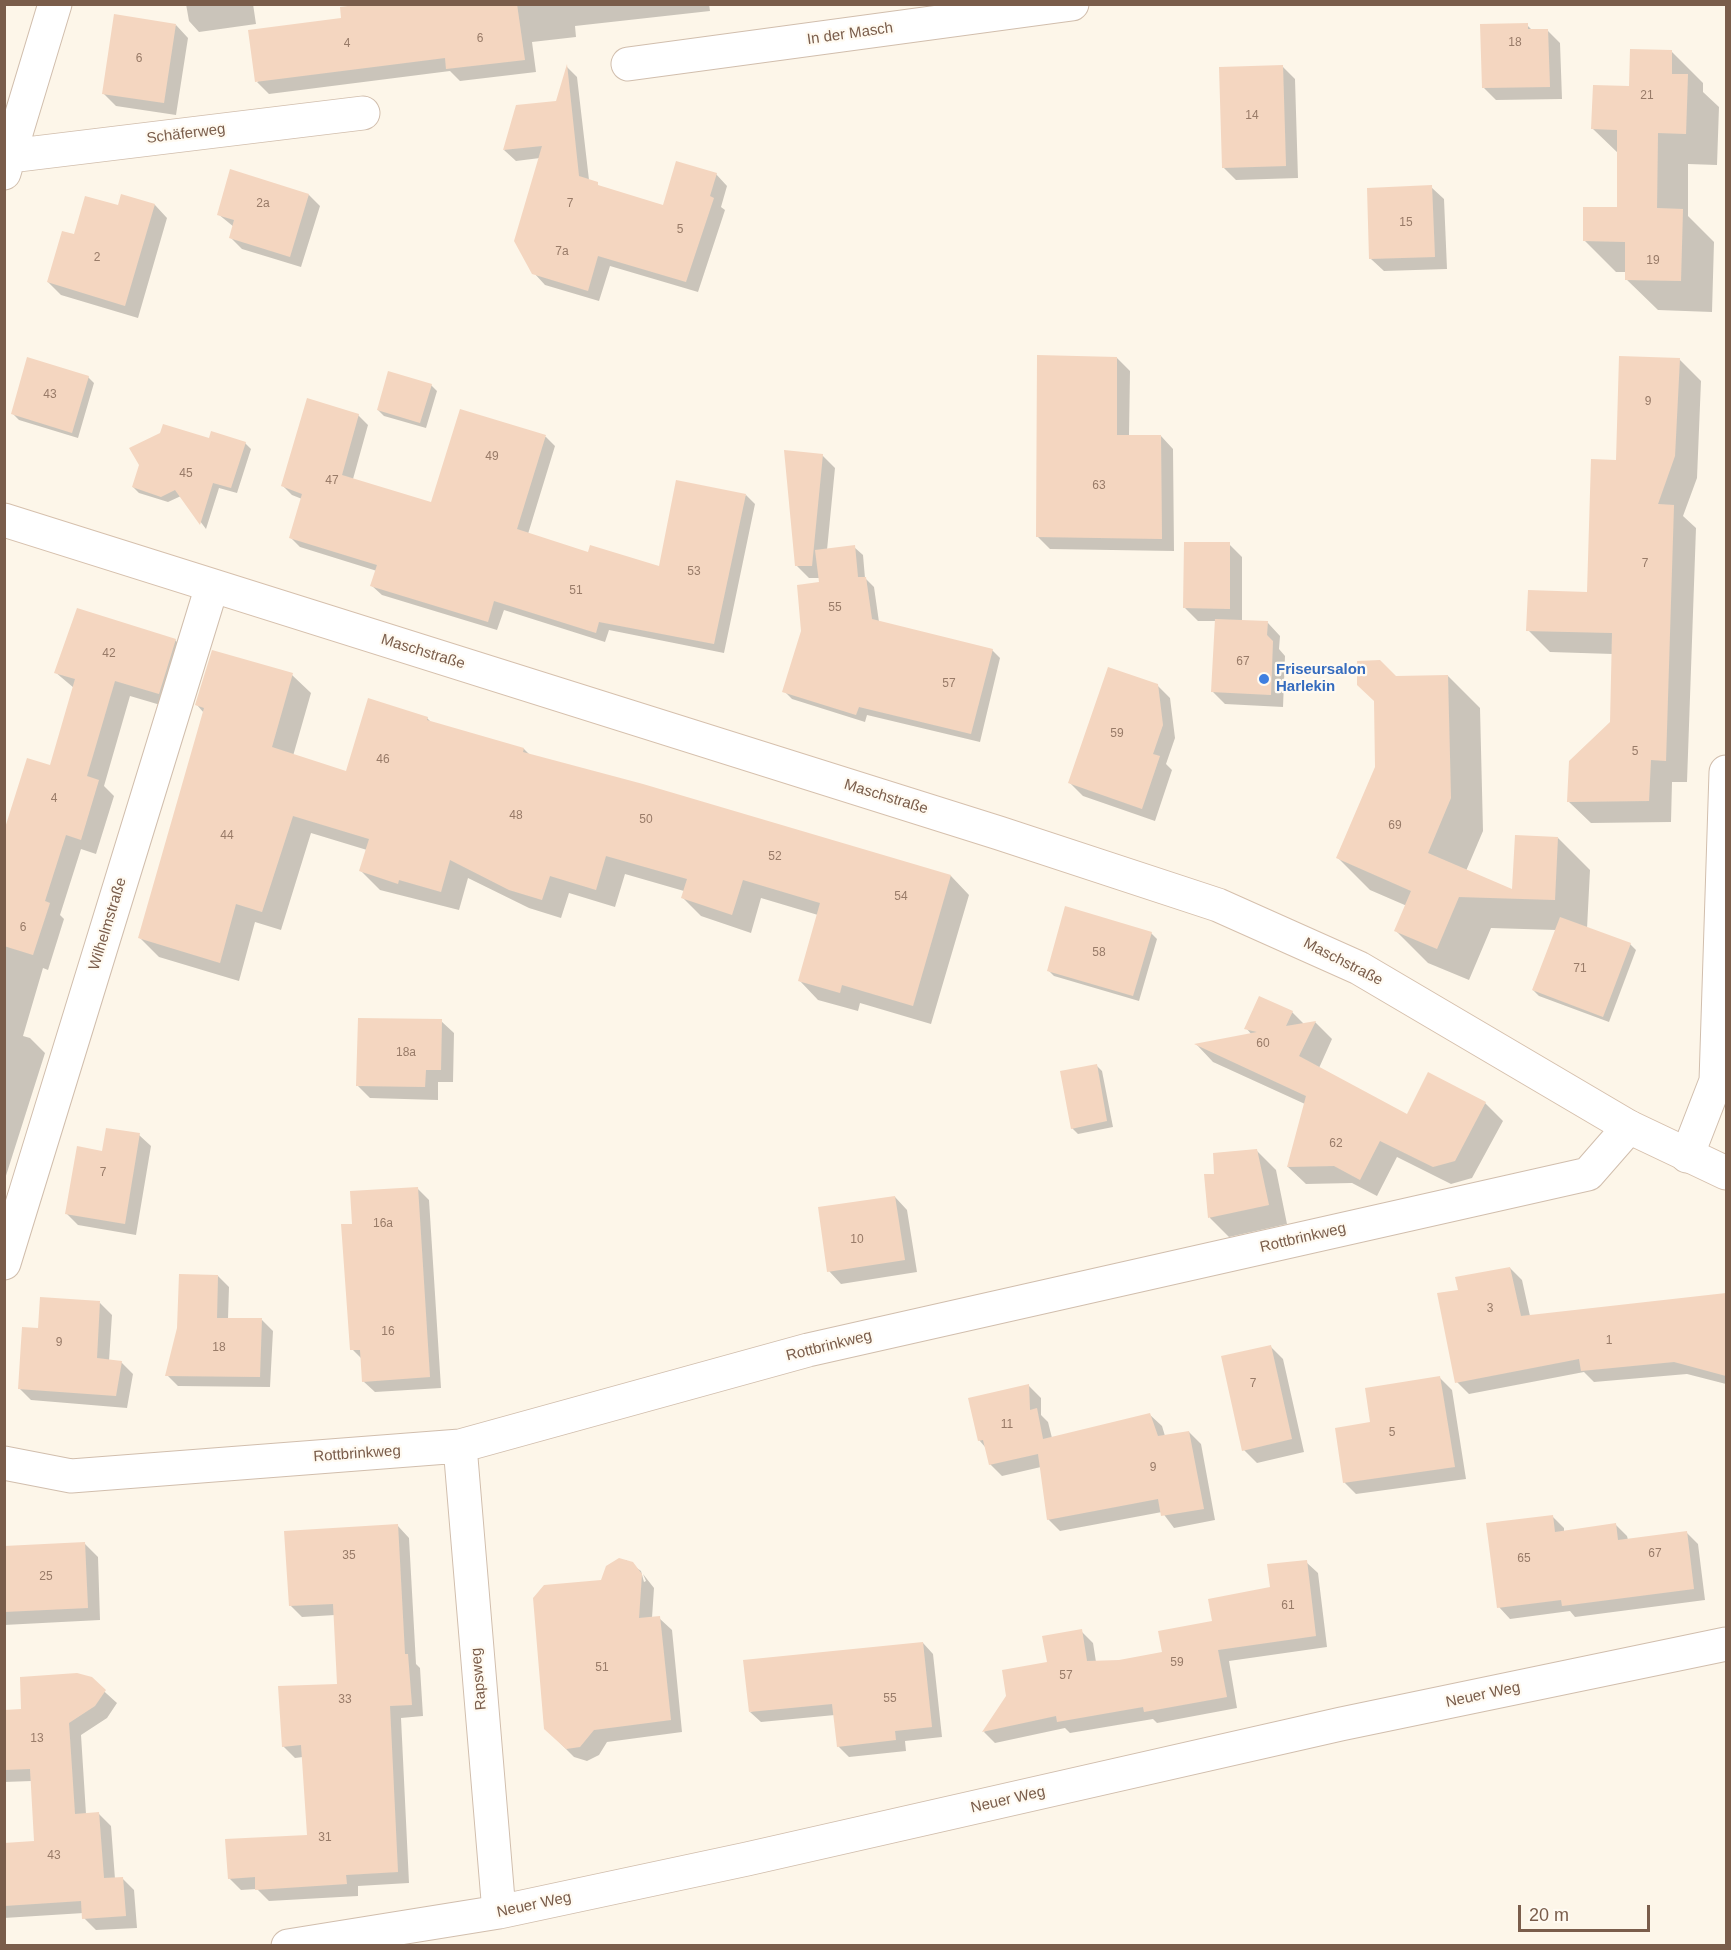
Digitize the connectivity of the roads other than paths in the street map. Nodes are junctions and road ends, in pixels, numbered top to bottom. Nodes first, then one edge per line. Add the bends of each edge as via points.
1 (55, 4) edge
2 (1072, 4) edge
3 (628, 64) dead end
4 (16, 93) edge
5 (363, 113) dead end
6 (7, 164) edge
7 (4, 520) edge
8 (212, 586) junction
9 (1726, 772) edge
10 (1629, 1127) junction
11 (1687, 1156) junction
12 (1726, 1173) edge
13 (4, 1263) edge
14 (460, 1446) junction
15 (4, 1463) edge
16 (1726, 1644) edge
17 (499, 1912) junction
18 (288, 1946) edge

1 - 4 street, Schäferweg
2 - 3 street, In der Masch
4 - 6 street, Schäferweg
5 - 6 street, Schäferweg
7 - 8 street, Maschstraße
8 - 10 street, Maschstraße via 1218,905 1359,968
8 - 13 street, Wilhelmstraße
9 - 11 street via 1716,1081
10 - 11 street, Maschstraße
10 - 14 street, Rottbrinkweg via 1588,1174 808,1350
11 - 12 street, Maschstraße
14 - 15 street, Rottbrinkweg via 71,1476
14 - 17 street, Rapsweg
16 - 17 street, Neuer Weg via 1341,1724
17 - 18 street, Neuer Weg

